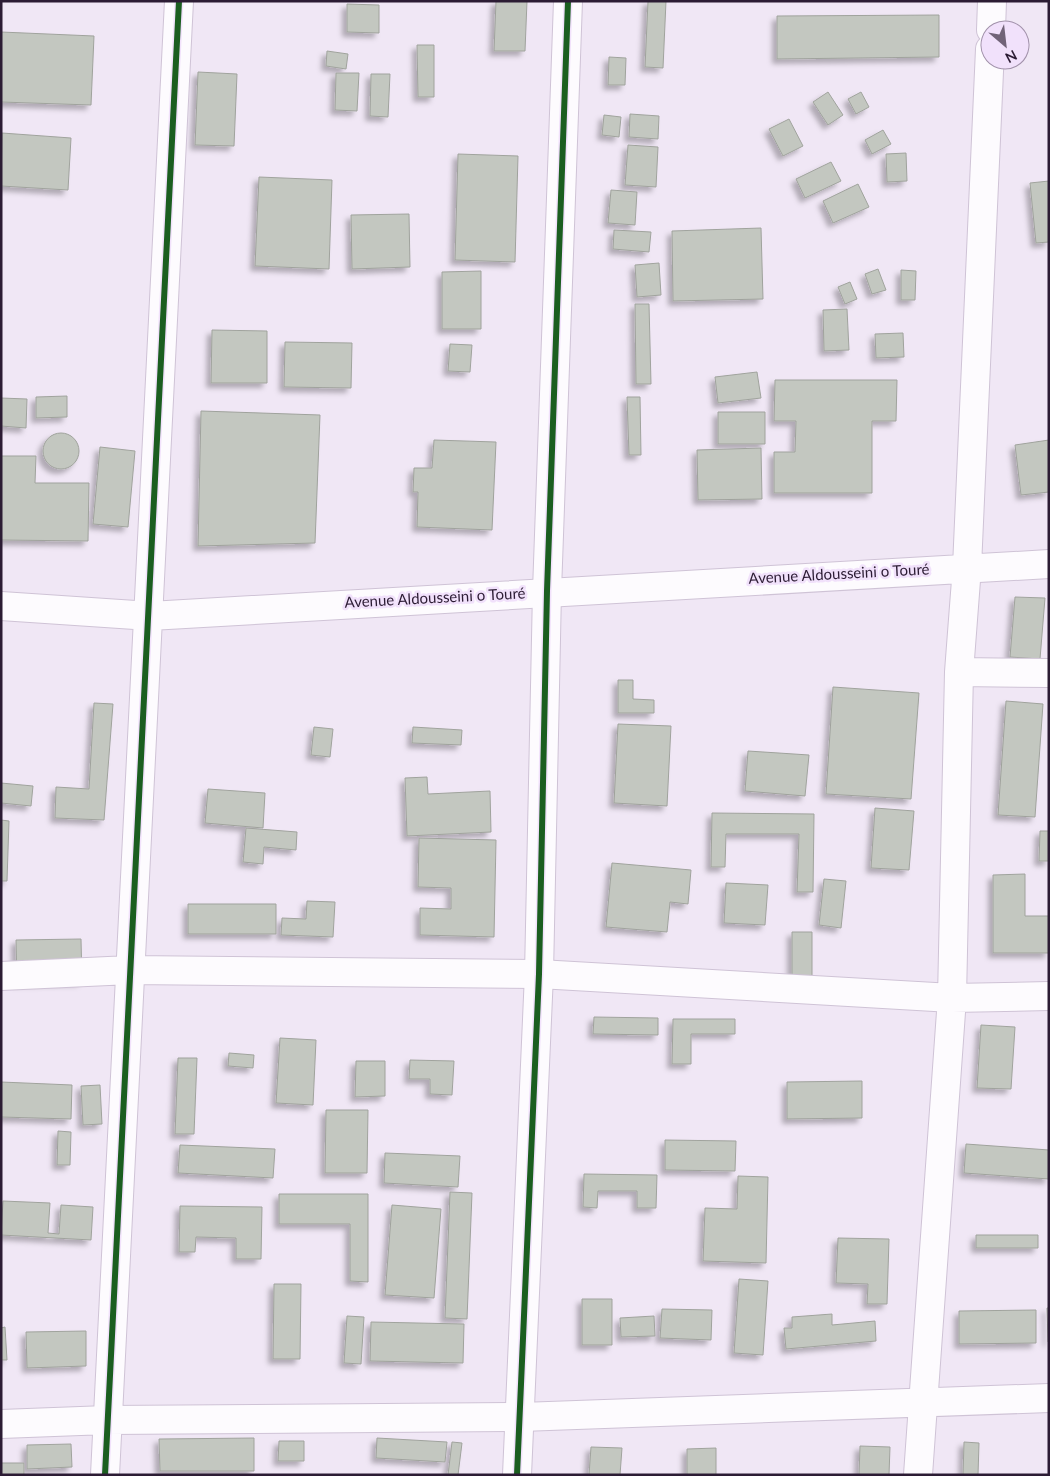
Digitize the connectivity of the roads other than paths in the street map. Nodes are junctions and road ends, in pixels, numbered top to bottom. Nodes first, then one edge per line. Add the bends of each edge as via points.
1 (179, 1) edge
2 (568, 1) edge
3 (992, 1) edge
4 (991, 20) edge
5 (989, 70) edge
6 (1049, 564) edge
7 (968, 567) junction
8 (547, 591) junction
9 (1, 606) edge
10 (150, 616) junction
11 (959, 672) junction
12 (1049, 673) edge
13 (130, 970) junction
14 (539, 974) junction
15 (1, 976) edge
16 (1049, 996) edge
17 (952, 998) junction
18 (1049, 1398) edge
19 (924, 1403) junction
20 (521, 1417) junction
21 (107, 1420) junction
22 (1, 1424) edge
23 (106, 1475) edge
24 (517, 1475) edge
25 (918, 1475) edge

1 - 10 street
2 - 8 street
3 - 4 street
5 - 7 street
6 - 7 street, Avenue Aldousseini o Touré
7 - 8 street, Avenue Aldousseini o Touré
7 - 11 street
8 - 10 street, Avenue Aldousseini o Touré
8 - 14 street
9 - 10 street, Avenue Aldousseini o Touré
10 - 13 street
11 - 12 street
11 - 17 street
13 - 14 street
13 - 15 street
13 - 21 street
14 - 17 street
14 - 20 street
16 - 17 street
17 - 19 street
18 - 19 street
19 - 20 street
19 - 25 street
20 - 21 street
20 - 24 street
21 - 22 street
21 - 23 street

